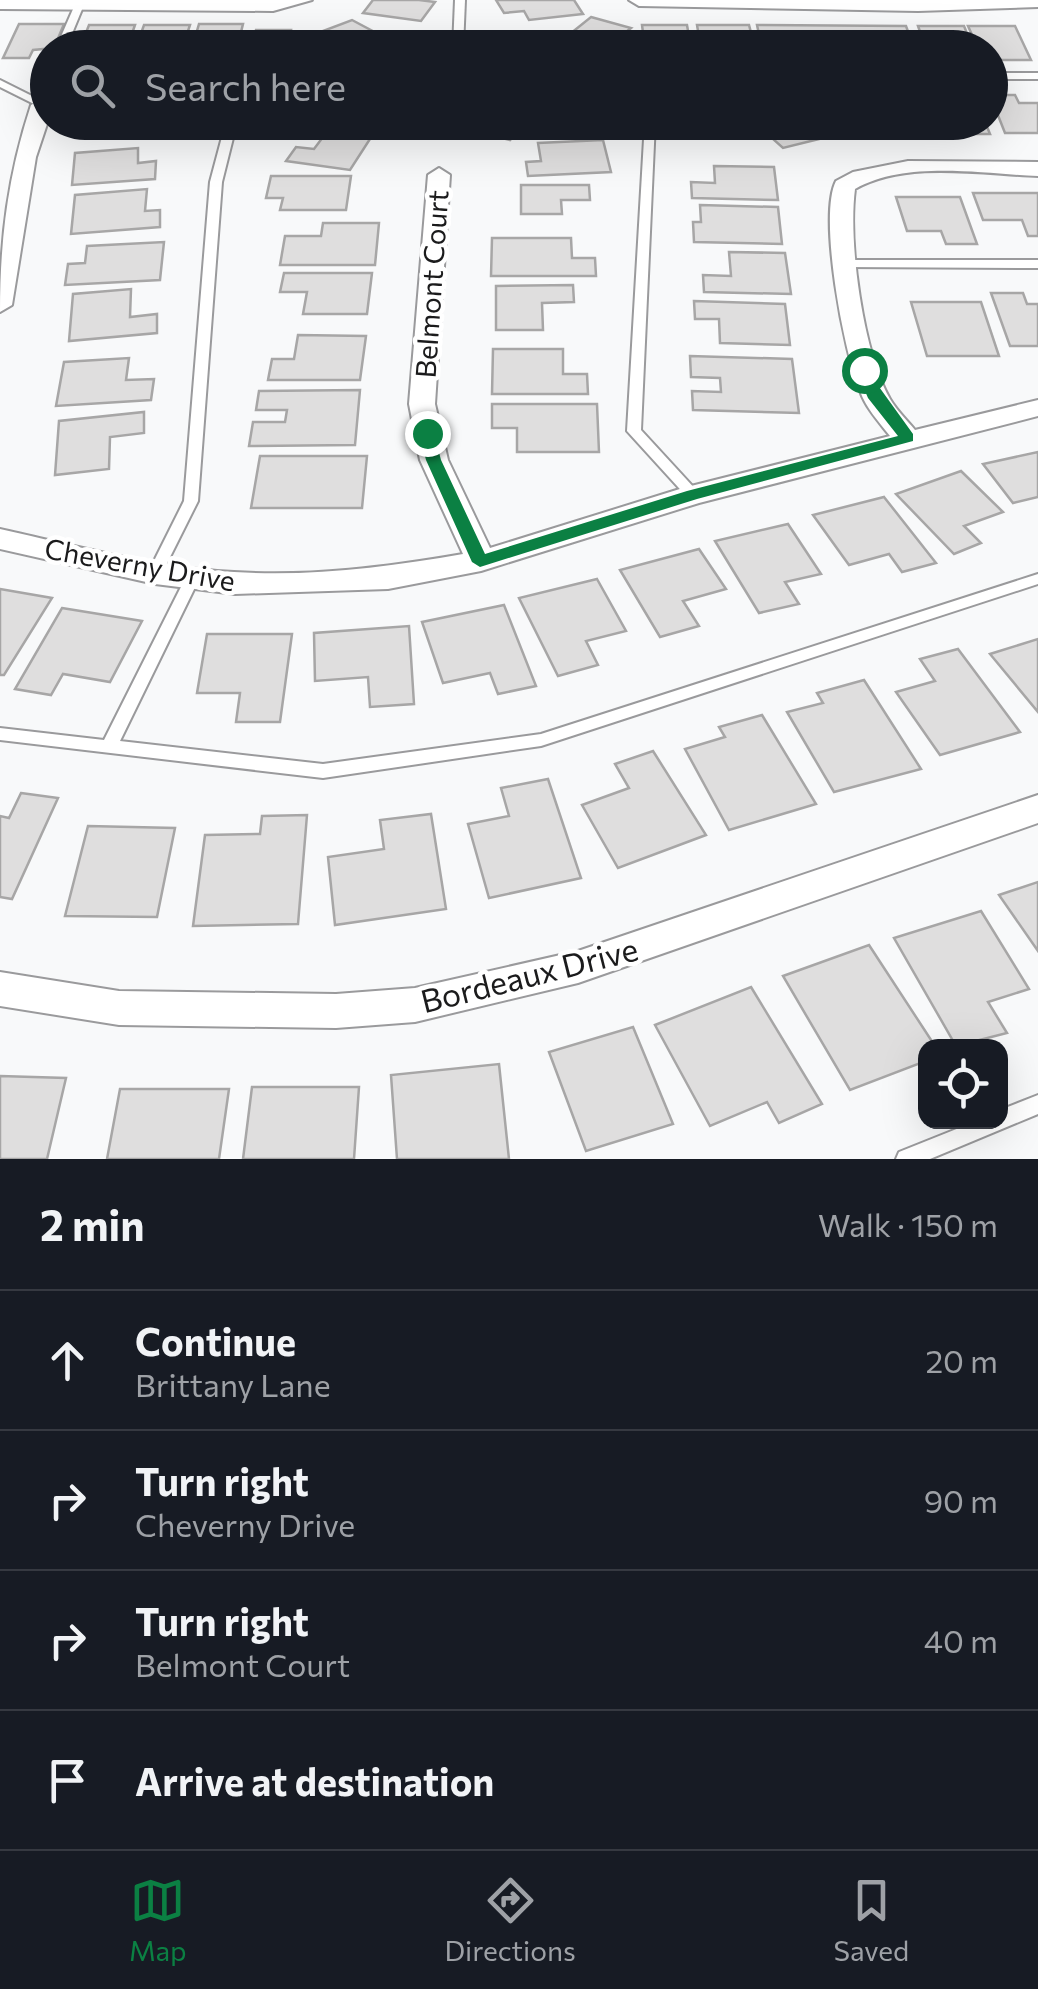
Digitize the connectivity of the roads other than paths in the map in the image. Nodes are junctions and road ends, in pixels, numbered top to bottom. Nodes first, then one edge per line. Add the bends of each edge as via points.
1 (302, 0) edge
2 (460, 0) edge
3 (639, 0) edge
4 (155, 1) edge
5 (1038, 1) edge
6 (0, 2) edge
7 (80, 2) edge
8 (761, 2) edge
9 (917, 2) edge
10 (68, 30) edge
11 (459, 30) edge
12 (1008, 76) edge
13 (1038, 76) edge
14 (0, 83) edge
15 (30, 97) edge
16 (34, 140) edge
17 (227, 140) edge
18 (649, 140) edge
19 (1038, 169) edge
20 (439, 175) dead end
21 (848, 264) junction
22 (1038, 264) edge
23 (0, 304) edge
24 (1038, 408) edge
25 (908, 438) junction
26 (693, 494) junction
27 (0, 538) edge
28 (480, 562) junction
29 (156, 573) junction
30 (193, 578) junction
31 (1038, 580) edge
32 (0, 734) edge
33 (109, 747) junction
34 (1038, 810) edge
35 (0, 989) edge
36 (1038, 1104) edge
37 (1008, 1116) edge
38 (977, 1129) edge
39 (906, 1159) edge

1 - 4 street
2 - 11 lane
3 - 8 street
4 - 7 street
5 - 9 street
6 - 7 street
7 - 10 lane
8 - 9 street
12 - 13 lane
14 - 15 lane
16 - 23 street via 19,186
17 - 29 lane via 216,182 192,502
18 - 26 lane via 634,432
19 - 21 street via 896,170 854,177 840,198
20 - 28 street, Belmont Court via 422,404 434,460
21 - 22 lane
21 - 25 street via 864,370 875,398
24 - 25 street, Cheverny Drive
25 - 26 street, Cheverny Drive
26 - 28 street, Cheverny Drive
27 - 29 street, Cheverny Drive
28 - 30 street, Cheverny Drive via 306,584
29 - 30 street, Cheverny Drive
30 - 33 lane
31 - 33 lane via 541,740 323,771
32 - 33 lane
34 - 35 street, Bordeaux Drive via 596,961 416,1005 336,1011 119,1008
36 - 37 lane
38 - 39 lane

